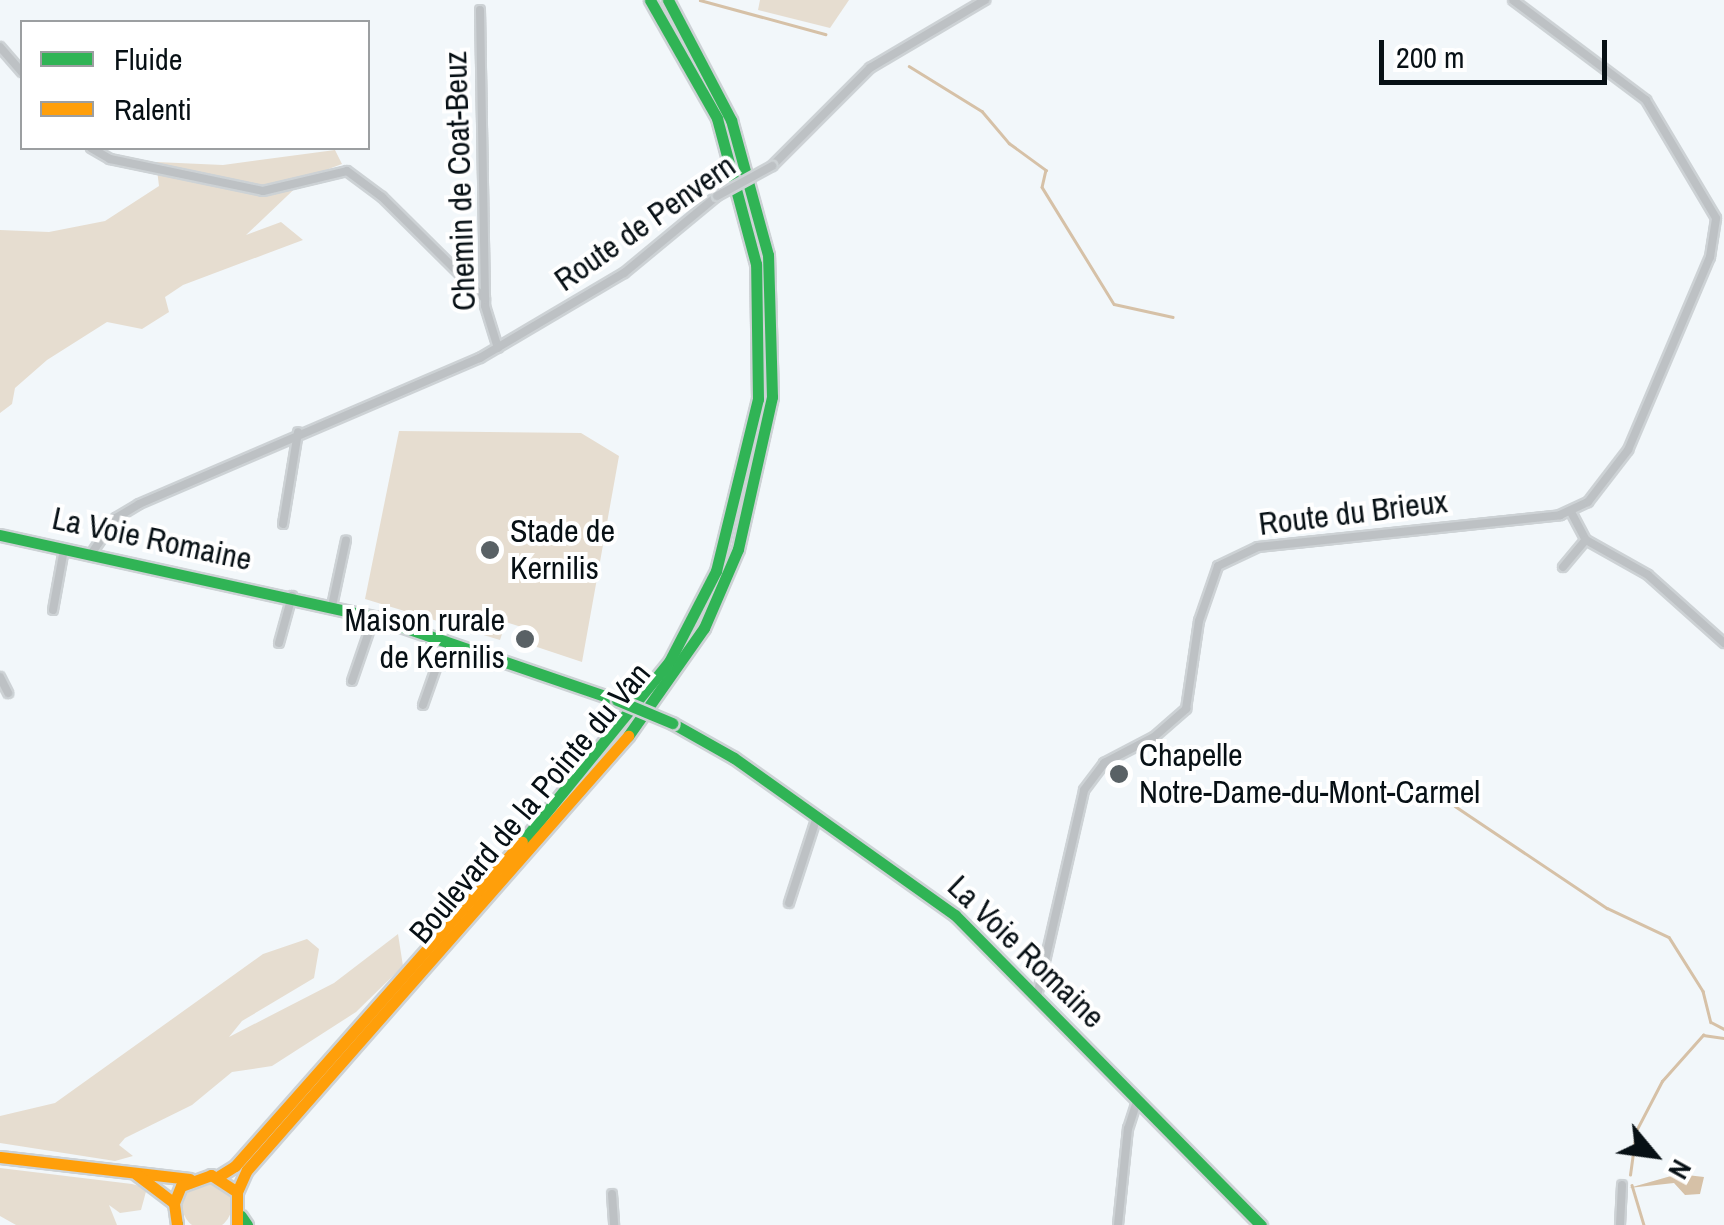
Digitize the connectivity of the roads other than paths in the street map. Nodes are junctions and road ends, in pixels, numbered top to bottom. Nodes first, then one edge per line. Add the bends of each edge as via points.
1 (650, 0) edge
2 (668, 0) edge
3 (985, 0) edge
4 (1513, 0) edge
5 (480, 10) dead end
6 (0, 47) edge
7 (20, 70) edge
8 (94, 150) edge
9 (1721, 218) edge
10 (1721, 236) edge
11 (485, 299) junction
12 (498, 348) junction
13 (298, 432) junction
14 (1571, 512) junction
15 (283, 524) dead end
16 (0, 535) edge
17 (346, 540) dead end
18 (1586, 540) junction
19 (64, 549) junction
20 (97, 555) junction
21 (1562, 567) dead end
22 (292, 596) junction
23 (332, 606) junction
24 (54, 610) dead end
25 (374, 617) junction
26 (446, 640) junction
27 (279, 643) dead end
28 (1724, 643) edge
29 (0, 677) edge
30 (352, 681) dead end
31 (5, 693) edge
32 (424, 705) dead end
33 (818, 817) junction
34 (788, 903) dead end
35 (1037, 996) junction
36 (1137, 1102) junction
37 (0, 1157) edge
38 (132, 1173) junction
39 (219, 1176) junction
40 (190, 1180) junction
41 (1622, 1186) dead end
42 (237, 1192) junction
43 (612, 1194) dead end
44 (174, 1203) junction
45 (242, 1222) edge
46 (177, 1225) edge
47 (614, 1225) edge
48 (1118, 1225) edge
49 (1260, 1225) edge
50 (1620, 1225) edge

1 - 39 main road, Boulevard de la Pointe du Van via 716,118 757,274 754,432 716,570 669,662 602,752 247,1153
2 - 42 main road, Boulevard de la Pointe du Van via 731,120 770,268 769,424 738,550 704,628 646,716 248,1170
3 - 12 street, Route de Penvern, bridge via 870,68 772,166 718,196 624,273
4 - 9 street via 1646,100
5 - 11 street, Chemin de Coat-Beuz
6 - 7 street
8 - 11 street via 110,160 263,191 347,171
9 - 10 street
10 - 14 street via 1628,450 1600,490
11 - 12 street, Chemin de Coat-Beuz
12 - 13 street, Route de Penvern via 430,384
13 - 15 street
13 - 20 street, Route de Penvern via 139,504 105,534
14 - 18 street
14 - 35 street, Route du Brieux via 1258,547 1218,566 1198,621 1186,709 1154,737 1104,763 1084,790
16 - 19 main road, La Voie Romaine
17 - 23 street
18 - 21 street
18 - 28 street via 1648,575
19 - 20 main road, La Voie Romaine
19 - 24 street
20 - 22 main road, La Voie Romaine
22 - 23 main road, La Voie Romaine
22 - 27 street, La Voie Romaine
23 - 25 main road, La Voie Romaine
25 - 26 main road, La Voie Romaine
25 - 30 street
26 - 32 street
26 - 33 main road, La Voie Romaine, bridge via 672,724 724,750
29 - 31 street
33 - 34 street
33 - 35 main road, La Voie Romaine via 948,910
35 - 36 main road, La Voie Romaine
36 - 48 street
36 - 49 main road, La Voie Romaine
37 - 38 main road
38 - 40 main road
38 - 44 main road
39 - 40 main road
39 - 42 main road
40 - 44 main road
41 - 50 street
42 - 45 main road
43 - 47 street
44 - 46 main road

